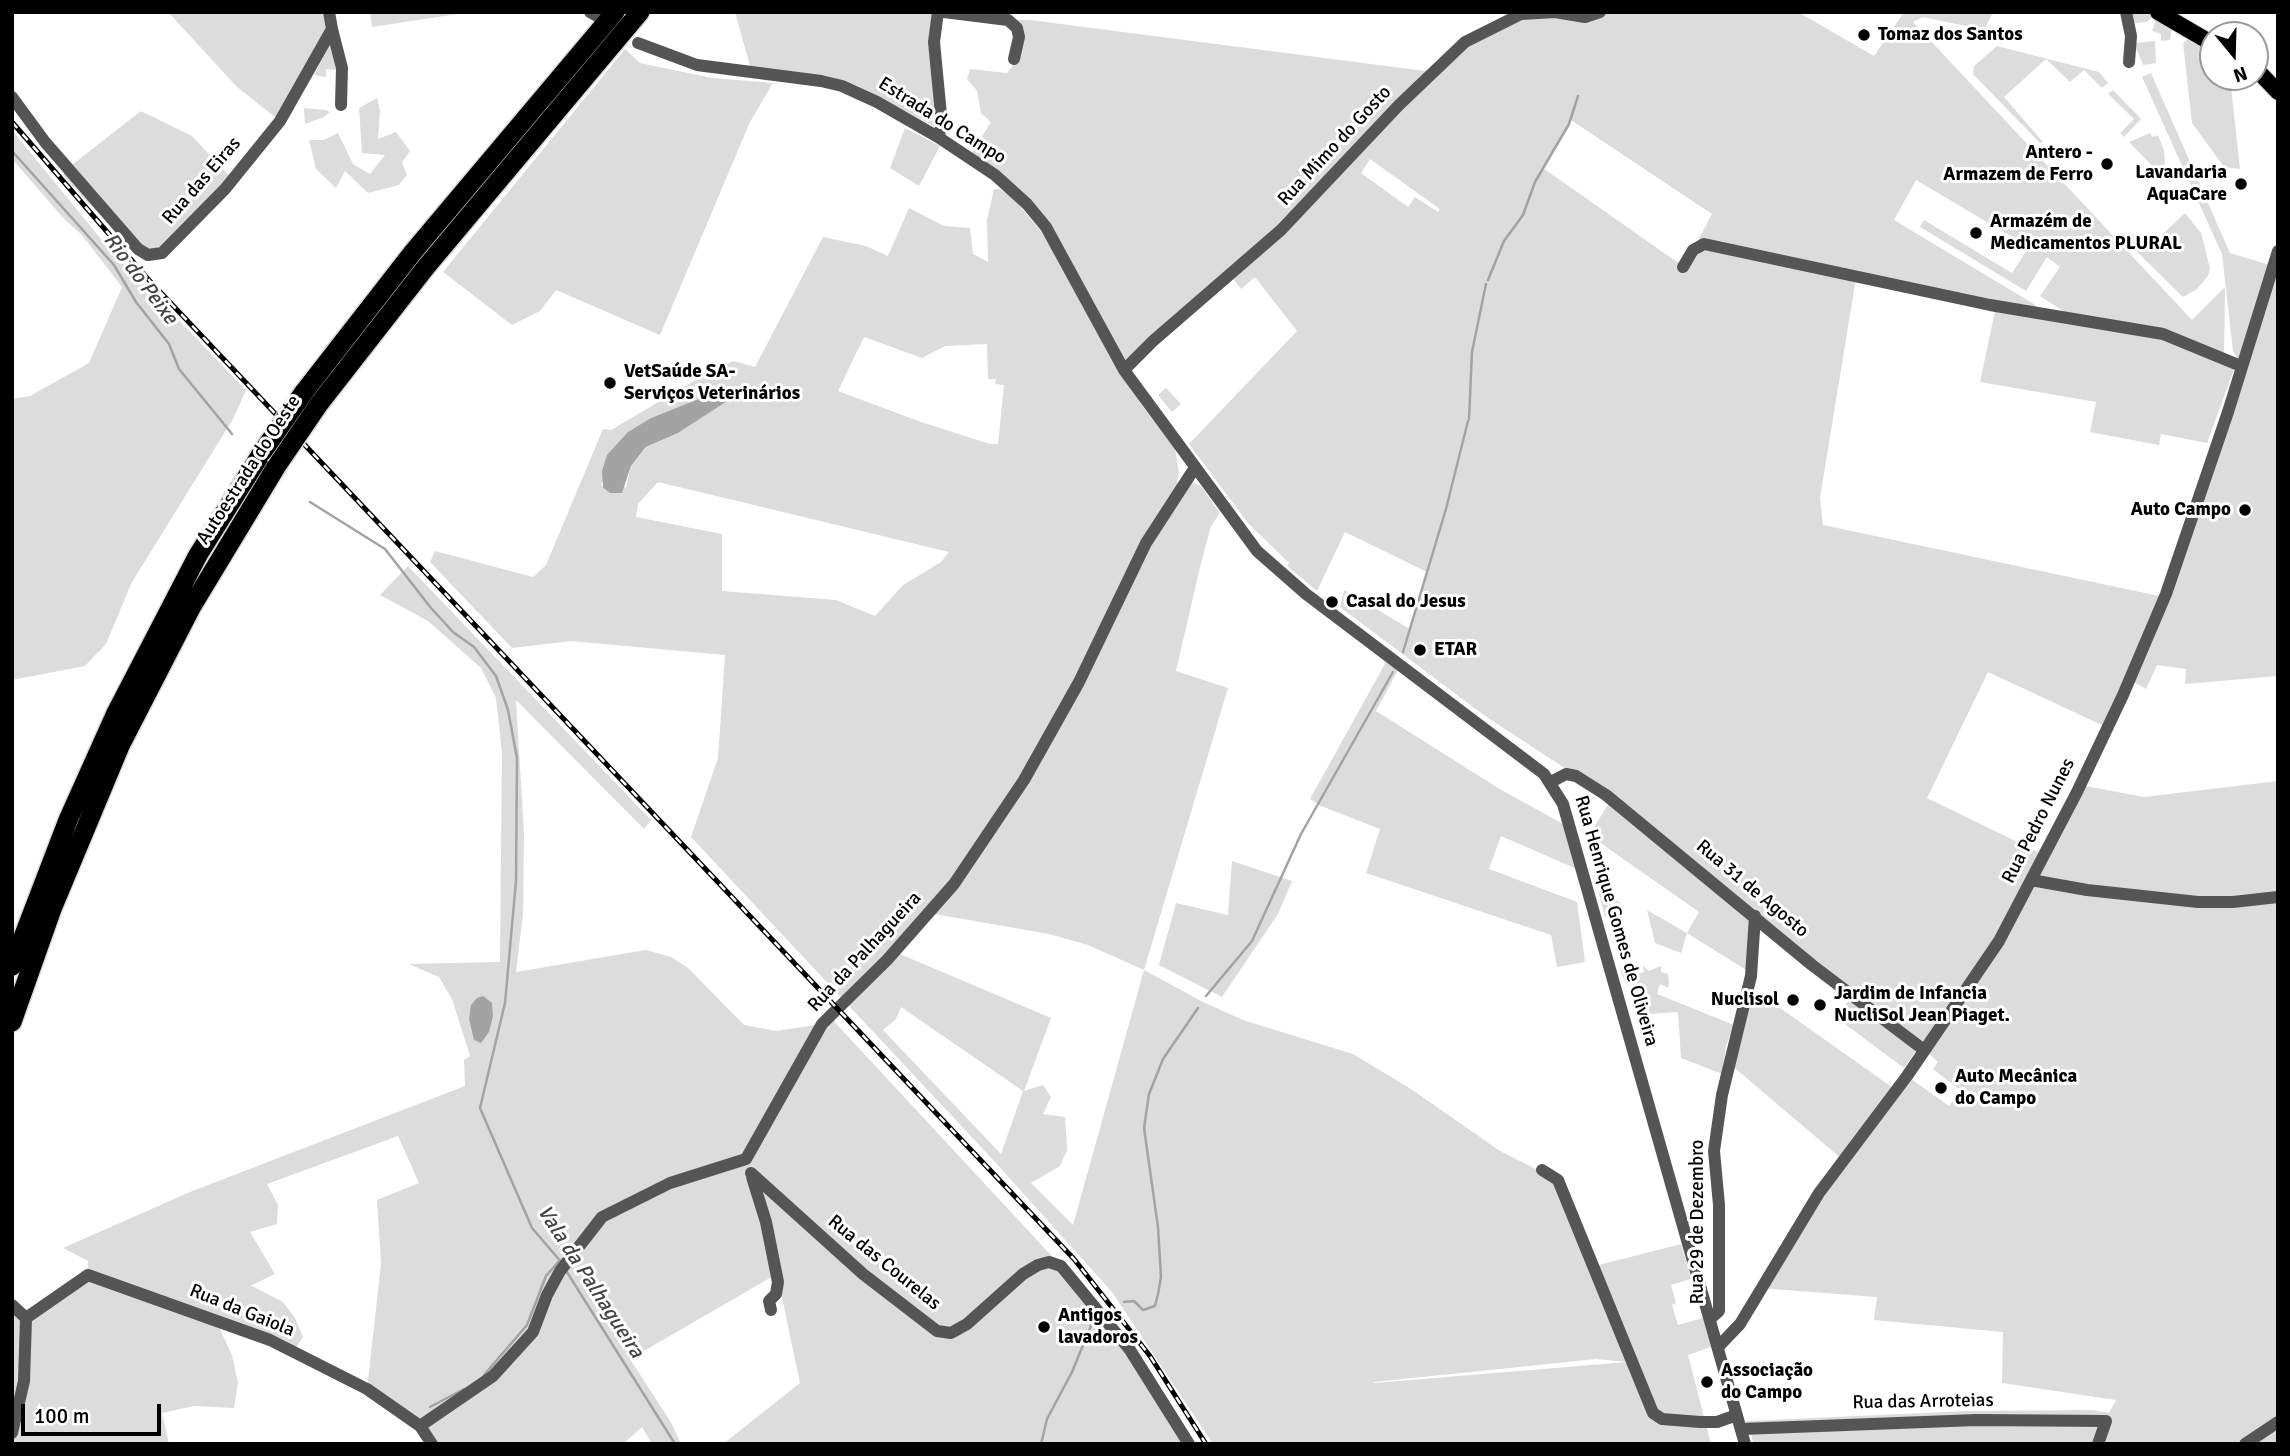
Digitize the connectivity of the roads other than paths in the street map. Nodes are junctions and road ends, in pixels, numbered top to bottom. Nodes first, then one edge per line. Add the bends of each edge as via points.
1 (329, 12) edge
2 (640, 12) edge
3 (938, 12) edge
4 (944, 12) edge
5 (1600, 12) edge
6 (2126, 12) edge
7 (2158, 12) edge
8 (601, 13) edge
9 (332, 29) junction
10 (2199, 36) edge
11 (638, 43) dead end
12 (1014, 60) dead end
13 (2129, 62) dead end
14 (12, 97) edge
15 (341, 105) dead end
16 (938, 137) junction
17 (2278, 251) edge
18 (1683, 267) dead end
19 (2242, 366) junction
20 (1124, 370) junction
21 (311, 398) junction
22 (1150, 408) joint
23 (1194, 469) junction
24 (1551, 782) junction
25 (2031, 880) junction
26 (2278, 897) edge
27 (1755, 916) junction
28 (12, 966) edge
29 (12, 1023) edge
30 (1924, 1050) junction
31 (746, 1159) junction
32 (1542, 1170) dead end
33 (751, 1173) junction
34 (12, 1305) edge
35 (771, 1310) dead end
36 (26, 1318) junction
37 (1710, 1319) junction
38 (1718, 1347) junction
39 (1737, 1415) junction
40 (2278, 1422) edge
41 (420, 1426) junction
42 (1741, 1429) junction
43 (12, 1433) edge
44 (432, 1444) edge
45 (1189, 1444) edge
46 (1745, 1444) edge
47 (2098, 1444) edge
48 (2245, 1444) edge

1 - 9 street
2 - 21 highway, Autoestrada do Oeste
3 - 16 street via 934,42 942,125
4 - 12 street via 1008,20 1019,37
5 - 20 street, Rua Mimo do Gosto via 1585,16 1521,14 1465,42 1281,230
6 - 13 street via 2131,36
7 - 10 main road
8 - 21 highway, Autoestrada do Oeste via 413,251
9 - 14 street, Rua das Eiras via 280,121 225,189 162,253 148,255 138,249
9 - 15 street via 342,68
11 - 16 street, Estrada do Campo via 708,67 831,83 877,102
16 - 20 street, Estrada do Campo via 995,175 1036,214
17 - 19 street, Rua Pedro Nunes
18 - 19 street via 1693,250 1704,244 1990,305 2163,334
19 - 25 street, Rua Pedro Nunes via 2185,543 2149,636
20 - 22 street, Estrada do Campo
21 - 28 highway, Autoestrada do Oeste, bridge via 263,451 198,555 121,702 68,820
21 - 29 highway, Autoestrada do Oeste, bridge via 192,606 120,746 70,864
22 - 23 street, Rua Henrique Gomes de Oliveira
23 - 24 street, Rua Henrique Gomes de Oliveira via 1257,551 1289,580 1520,753
23 - 31 street, Rua da Palhagueira via 1146,543 1079,682 1024,780 954,884 822,1024
24 - 27 street, Rua 31 de Agosto via 1566,774 1576,776
24 - 37 street, Rua Henrique Gomes de Oliveira via 1563,804
25 - 26 street via 2198,902
25 - 30 street, Rua Pedro Nunes via 1999,941
27 - 30 street, Rua 31 de Agosto
27 - 37 street, Rua 29 de Dezembro via 1751,976 1722,1095 1714,1151 1719,1311
30 - 38 street, Rua Pedro Nunes via 1819,1193 1740,1324
31 - 33 street
31 - 41 street via 670,1183 602,1217 563,1268 533,1332 493,1376
32 - 39 street via 1558,1180 1653,1413 1662,1419 1700,1422
33 - 35 street via 778,1282 769,1301
33 - 45 street, Rua das Courelas via 863,1274 937,1331 951,1334 967,1324 1038,1265 1061,1265 1130,1350
34 - 36 street
36 - 41 street, Rua da Gaiola via 88,1275 270,1340 367,1389
36 - 43 street via 24,1381
37 - 38 street, Rua Henrique Gomes de Oliveira
38 - 39 street, Rua Henrique Gomes de Oliveira
39 - 42 street, Rua Henrique Gomes de Oliveira
40 - 48 street
41 - 44 street, Rua da Gaiola
42 - 46 street, Rua Henrique Gomes de Oliveira
42 - 47 street, Rua das Arroteias via 1977,1420 2106,1421

